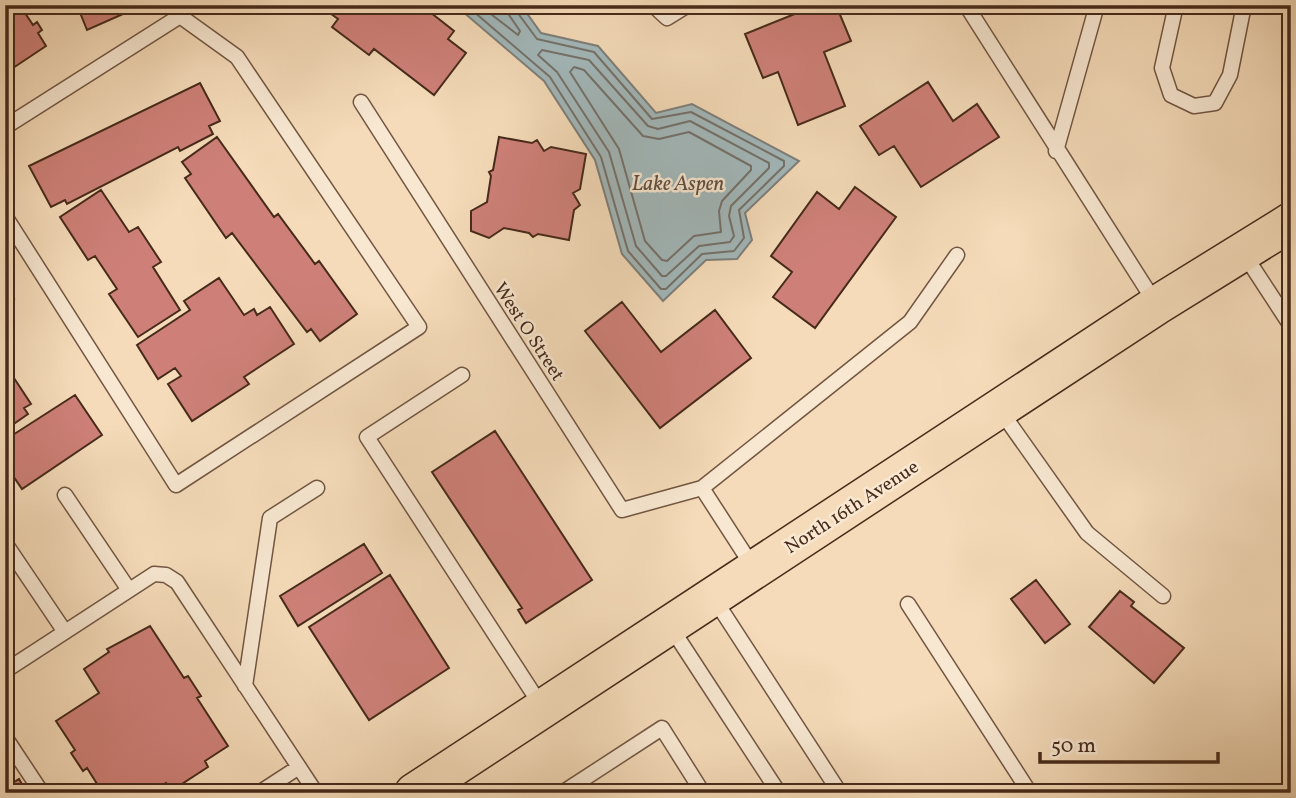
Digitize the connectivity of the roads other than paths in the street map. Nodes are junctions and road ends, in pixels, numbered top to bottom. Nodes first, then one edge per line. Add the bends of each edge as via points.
1 (653, 5) edge
2 (688, 5) edge
3 (966, 5) edge
4 (1097, 5) edge
5 (1176, 5) edge
6 (1244, 5) edge
7 (180, 10) edge
8 (361, 102) dead end
9 (5, 127) edge
10 (1056, 151) junction
11 (5, 216) edge
12 (1291, 222) edge
13 (1243, 252) junction
14 (957, 255) dead end
15 (1157, 305) junction
16 (1291, 326) edge
17 (462, 375) dead end
18 (999, 409) junction
19 (317, 488) dead end
20 (702, 488) junction
21 (65, 495) dead end
22 (5, 543) edge
23 (755, 569) junction
24 (129, 590) junction
25 (1163, 596) dead end
26 (712, 597) junction
27 (908, 604) dead end
28 (670, 625) junction
29 (65, 632) junction
30 (5, 671) edge
31 (246, 686) junction
32 (542, 708) junction
33 (5, 737) edge
34 (299, 767) junction
35 (42, 793) edge
36 (259, 793) edge
37 (316, 793) edge
38 (414, 793) edge
39 (562, 793) edge
40 (703, 793) edge
41 (779, 793) edge
42 (840, 793) edge
43 (1030, 793) edge

1 - 2 lane via 667,18
3 - 10 lane
4 - 10 lane
5 - 6 lane via 1162,68 1171,95 1194,106 1214,103 1230,75
7 - 9 lane
7 - 11 lane via 237,57 419,327 176,485
8 - 20 lane, West O Street via 622,510
10 - 15 lane
12 - 13 main road, North 16th Avenue
13 - 15 main road, North 16th Avenue
13 - 16 lane
14 - 20 lane via 910,322
15 - 18 main road, North 16th Avenue
17 - 32 lane via 367,437
18 - 23 main road, North 16th Avenue
18 - 25 lane via 1087,534
19 - 31 lane via 270,518
20 - 23 lane
21 - 24 lane
22 - 29 lane
23 - 26 main road, North 16th Avenue
24 - 29 lane
24 - 31 lane via 154,574 177,582
26 - 28 main road, North 16th Avenue
26 - 42 lane
27 - 43 lane
28 - 32 main road, North 16th Avenue
28 - 41 lane
29 - 30 lane
31 - 34 lane
32 - 38 main road, North 16th Avenue
33 - 35 lane
34 - 36 lane
34 - 37 lane
39 - 40 lane via 662,728

